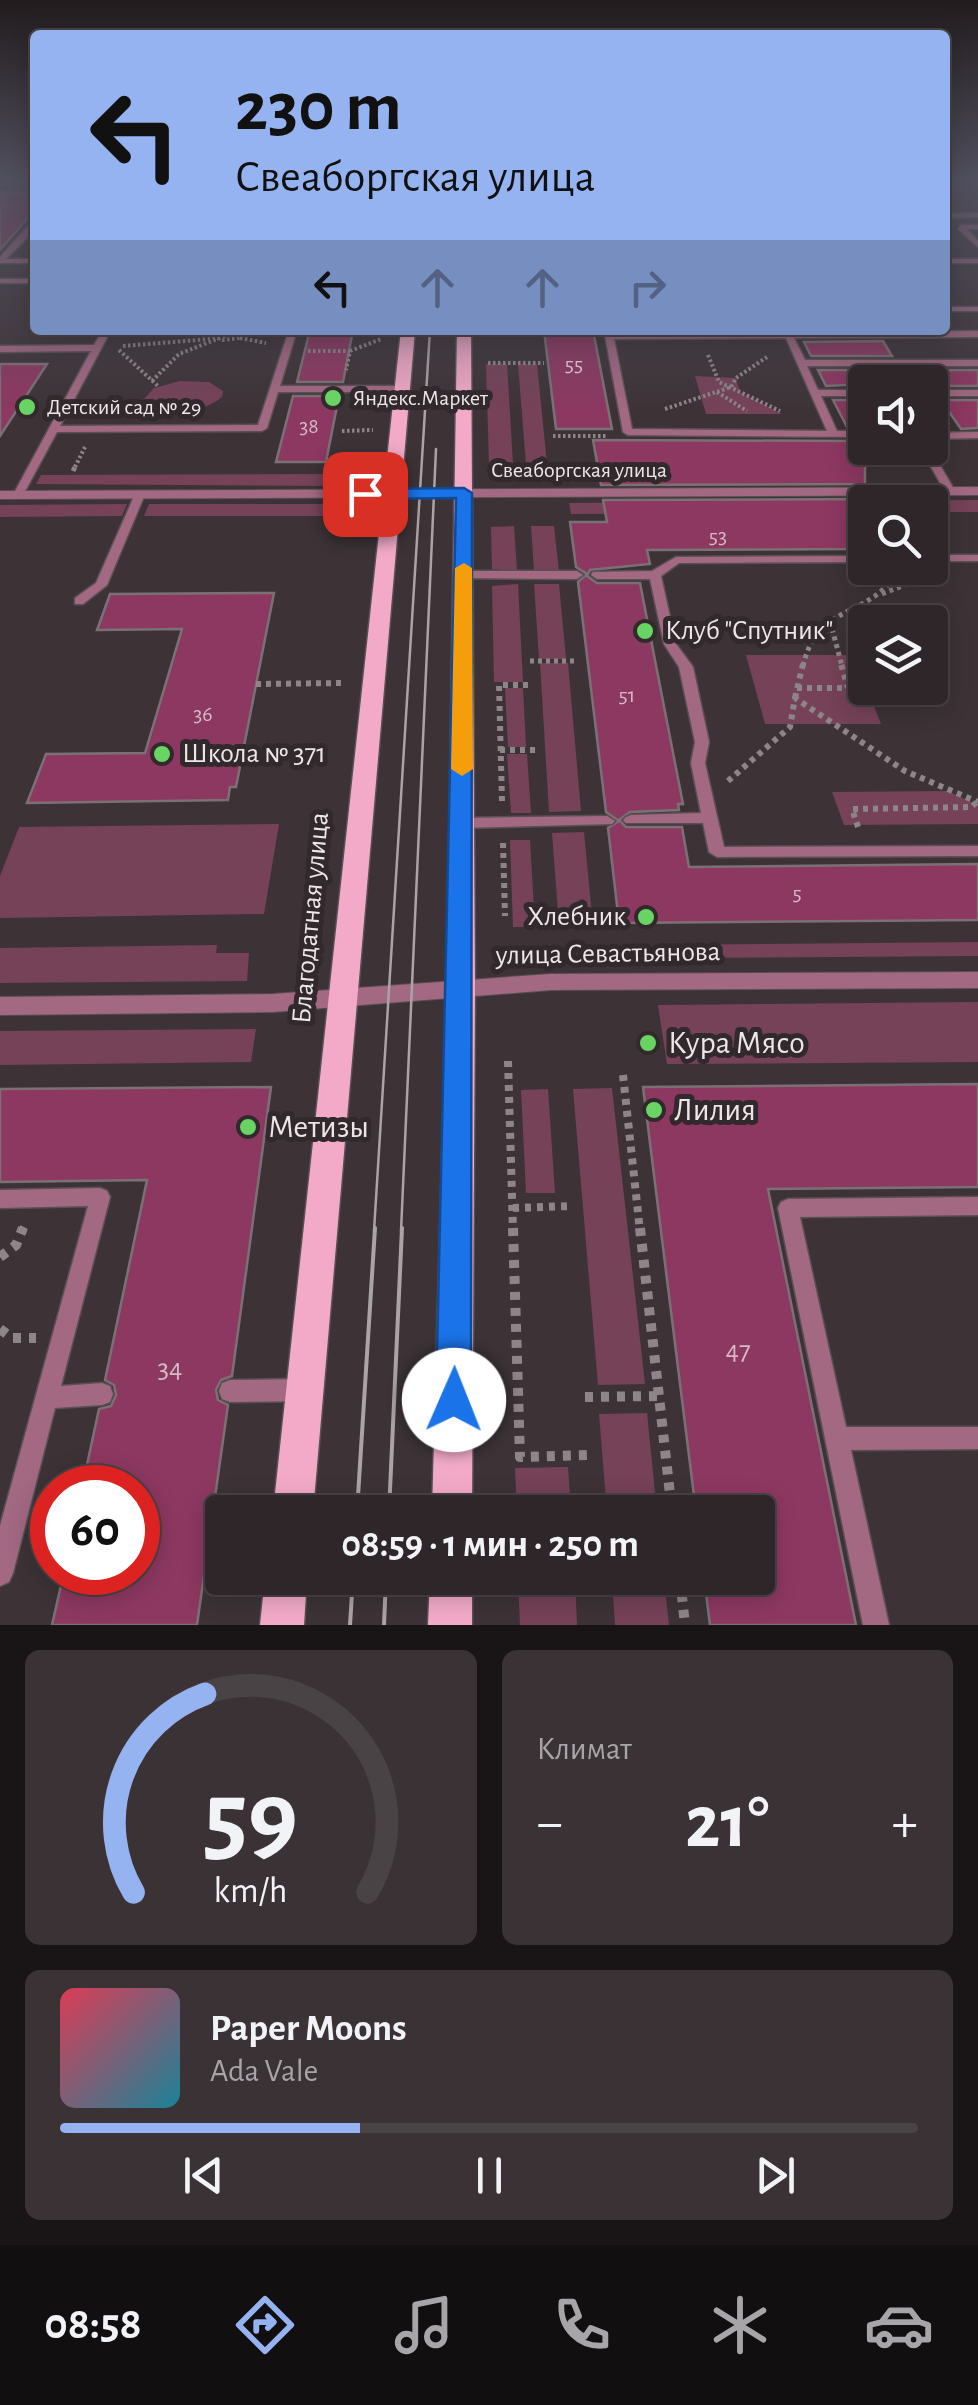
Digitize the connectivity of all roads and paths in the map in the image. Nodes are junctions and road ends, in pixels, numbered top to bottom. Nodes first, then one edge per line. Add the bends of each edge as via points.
1 (978, 260) edge
2 (30, 261) edge
3 (950, 261) edge
4 (0, 262) edge
5 (30, 281) edge
6 (0, 282) edge
7 (978, 309) edge
8 (950, 310) edge
9 (950, 333) edge
10 (978, 334) edge
11 (104, 335) edge
12 (208, 335) edge
13 (223, 335) edge
14 (291, 335) edge
15 (407, 335) edge
16 (464, 335) edge
17 (609, 335) edge
18 (789, 335) edge
19 (387, 337) dead end
20 (214, 338) junction
21 (98, 348) junction
22 (0, 349) edge
23 (286, 351) junction
24 (350, 351) junction
25 (486, 363) dead end
26 (544, 363) dead end
27 (802, 363) junction
28 (978, 363) edge
29 (346, 374) dead end
30 (716, 378) dead end
31 (736, 378) dead end
32 (152, 381) junction
33 (158, 386) dead end
34 (731, 387) junction
35 (274, 389) junction
36 (402, 389) junction
37 (815, 393) junction
38 (848, 393) edge
39 (948, 393) edge
40 (978, 393) edge
41 (627, 427) junction
42 (56, 429) junction
43 (342, 430) dead end
44 (374, 430) dead end
45 (820, 433) junction
46 (833, 433) junction
47 (848, 433) edge
48 (978, 435) edge
49 (553, 436) dead end
50 (948, 436) edge
51 (935, 465) edge
52 (950, 491) junction
53 (978, 491) edge
54 (464, 493) junction
55 (140, 494) junction
56 (392, 494) junction
57 (0, 495) edge
58 (18, 495) junction
59 (848, 558) edge
60 (948, 558) edge
61 (978, 558) edge
62 (577, 575) dead end
63 (597, 575) dead end
64 (656, 575) junction
65 (464, 576) junction
66 (887, 585) edge
67 (904, 585) edge
68 (875, 596) junction
69 (79, 601) dead end
70 (829, 620) junction
71 (530, 661) dead end
72 (574, 661) dead end
73 (342, 683) dead end
74 (256, 684) dead end
75 (532, 684) dead end
76 (498, 685) dead end
77 (797, 688) junction
78 (795, 698) junction
79 (500, 750) dead end
80 (536, 750) dead end
81 (704, 790) junction
82 (977, 802) edge
83 (965, 808) junction
84 (710, 818) junction
85 (631, 820) dead end
86 (607, 821) dead end
87 (972, 822) dead end
88 (462, 823) junction
89 (978, 851) edge
90 (866, 852) junction
91 (978, 980) edge
92 (461, 987) junction
93 (344, 997) junction
94 (0, 1006) edge
95 (508, 1061) dead end
96 (624, 1075) dead end
97 (0, 1199) edge
98 (572, 1206) dead end
99 (978, 1206) edge
100 (512, 1208) junction
101 (305, 1390) junction
102 (230, 1391) dead end
103 (102, 1394) dead end
104 (659, 1396) junction
105 (585, 1397) dead end
106 (46, 1398) junction
107 (978, 1438) edge
108 (837, 1439) junction
109 (588, 1455) dead end
110 (295, 1495) edge
111 (452, 1495) edge
112 (670, 1495) edge
113 (0, 1573) edge
114 (285, 1595) edge
115 (450, 1595) edge
116 (682, 1595) edge
117 (282, 1625) edge
118 (450, 1625) edge
119 (685, 1625) edge
120 (876, 1625) edge

1 - 3 lane
2 - 4 lane
5 - 6 lane
7 - 8 lane
9 - 10 lane
11 - 21 lane
12 - 20 path
13 - 20 path
14 - 23 lane
15 - 36 main road, Благодатная улица
16 - 54 main road
17 - 41 lane
18 - 27 lane
19 - 24 path
20 - 32 path via 173,358
20 - 32 path via 112,347
21 - 22 lane
21 - 42 lane
23 - 24 path
23 - 35 lane
24 - 29 path
25 - 26 path
27 - 28 lane
27 - 37 lane
30 - 34 path
31 - 34 path
32 - 33 path
34 - 41 path
34 - 45 path
35 - 36 lane
35 - 42 lane via 262,428
36 - 56 main road, Благодатная улица
37 - 38 lane
37 - 46 lane
39 - 40 lane
41 - 45 lane
41 - 49 path via 616,436
42 - 58 lane
43 - 44 path
45 - 46 lane
46 - 47 lane
48 - 50 lane
51 - 52 lane
52 - 53 street, Свеаборгская улица
52 - 54 street, Свеаборгская улица
54 - 56 street, Свеаборгская улица
54 - 65 main road
55 - 56 street, Свеаборгская улица
55 - 58 street, Свеаборгская улица
55 - 69 lane via 100,585
56 - 93 main road, Благодатная улица
57 - 58 street, Свеаборгская улица
59 - 64 lane via 676,560
60 - 61 lane
62 - 65 lane
63 - 64 lane
64 - 81 lane via 670,644 686,667
65 - 88 main road
66 - 68 path
67 - 68 path
68 - 70 path
70 - 77 path via 806,653
70 - 77 path via 848,688
71 - 72 path
73 - 74 path
75 - 76 path
77 - 78 path
78 - 81 path via 790,727 716,790
78 - 82 path via 905,771
79 - 80 path
81 - 84 lane
82 - 83 path
83 - 87 path
83 - 90 path via 852,808
84 - 85 lane
84 - 90 lane via 717,852
86 - 88 lane
88 - 92 main road
89 - 90 lane
91 - 92 street, улица Севастьянова
92 - 93 street, улица Севастьянова
92 - 111 main road
93 - 94 street, улица Севастьянова
93 - 101 main road, Благодатная улица
95 - 100 path
96 - 104 path
97 - 106 lane via 100,1197
98 - 100 path
99 - 108 lane via 788,1208
100 - 109 path via 520,1456
101 - 102 lane
101 - 110 main road, Благодатная улица
103 - 106 lane
104 - 105 path
104 - 112 path
106 - 113 lane
107 - 108 lane
108 - 120 lane
114 - 117 main road
115 - 118 main road
116 - 119 path

